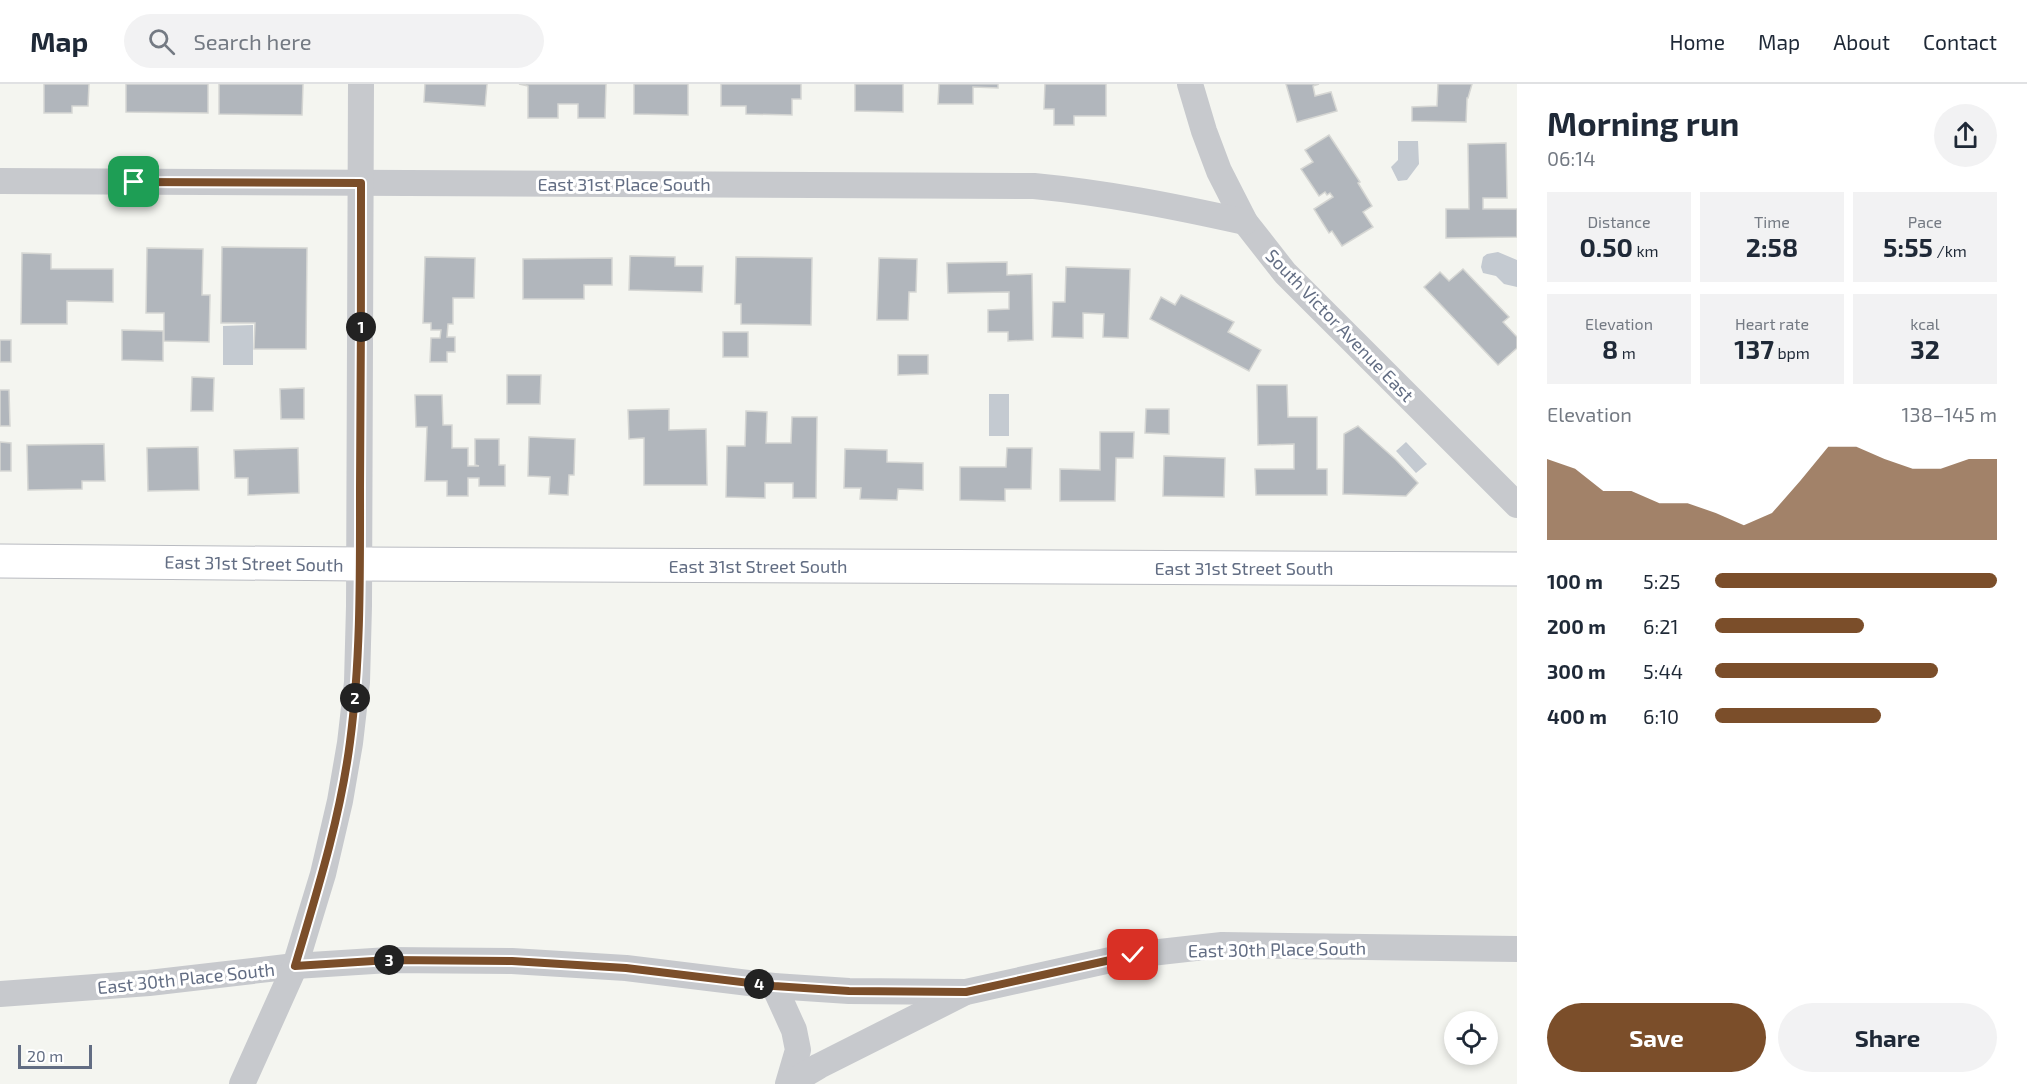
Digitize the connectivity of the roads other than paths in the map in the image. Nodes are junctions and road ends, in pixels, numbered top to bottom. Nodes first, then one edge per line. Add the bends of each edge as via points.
1 (361, 84) edge
2 (1190, 84) edge
3 (0, 181) edge
4 (361, 183) junction
5 (1245, 222) junction
6 (1517, 505) edge
7 (0, 561) edge
8 (360, 564) junction
9 (1517, 569) edge
10 (1517, 949) edge
11 (295, 966) junction
12 (774, 986) junction
13 (966, 992) junction
14 (0, 994) edge
15 (242, 1084) edge
16 (789, 1084) edge

1 - 4 street
2 - 5 street, South Victor Avenue East via 1219,171
3 - 4 street, East 31st Place South
4 - 5 street, East 31st Place South via 1034,186 1108,194
4 - 8 street
5 - 6 street, South Victor Avenue East via 1285,273
7 - 8 main road, East 31st Street South
8 - 9 main road, East 31st Street South
8 - 11 street via 357,682 350,743 322,874
10 - 13 street, East 30th Place South via 1222,945 1133,955
11 - 12 street, East 30th Place South via 389,960 512,961 626,968
11 - 14 street, East 30th Place South via 149,983
11 - 15 street
12 - 13 street, East 30th Place South
12 - 16 street via 794,1030 798,1050
13 - 16 street

